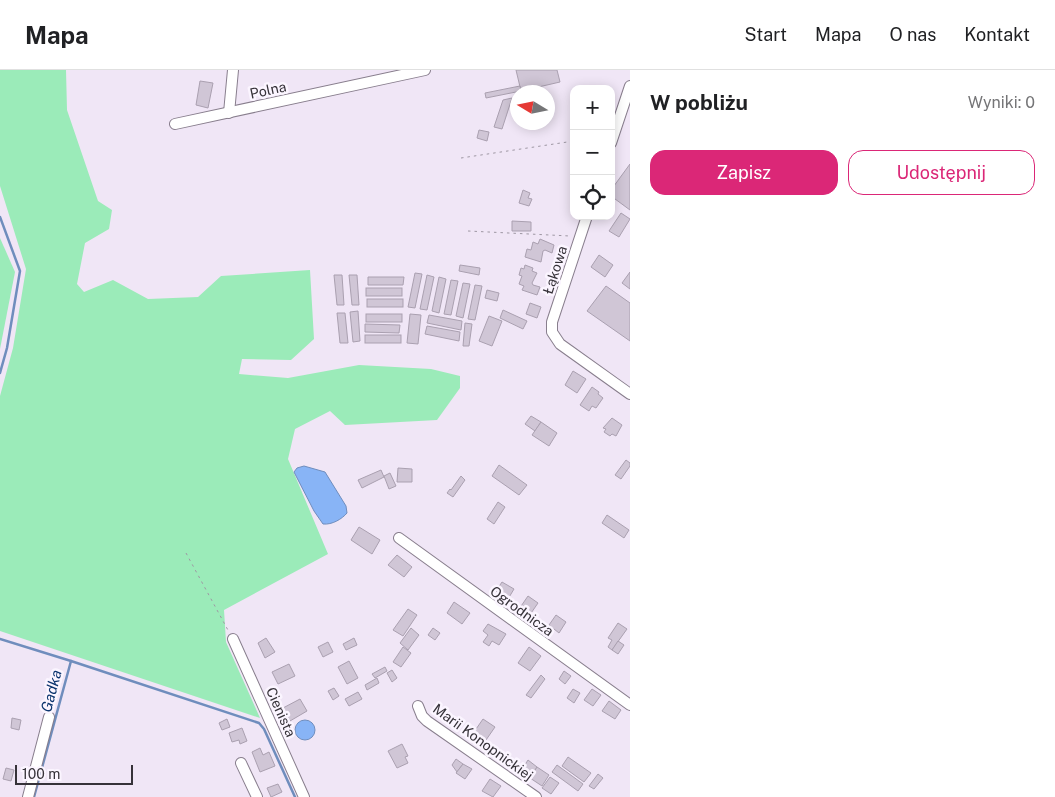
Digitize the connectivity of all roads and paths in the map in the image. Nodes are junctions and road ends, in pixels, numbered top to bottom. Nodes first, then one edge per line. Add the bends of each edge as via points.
1 (233, 70) edge
2 (425, 70) edge
3 (630, 86) edge
4 (229, 113) junction
5 (175, 124) dead end
6 (615, 131) edge
7 (570, 142) edge
8 (461, 158) dead end
9 (586, 220) edge
10 (468, 231) dead end
11 (581, 236) junction
12 (630, 394) edge
13 (399, 538) dead end
14 (186, 553) dead end
15 (233, 639) joint
16 (630, 705) edge
17 (418, 706) dead end
18 (49, 717) dead end
19 (241, 763) dead end
20 (28, 797) edge
21 (257, 797) edge
22 (304, 797) edge
23 (536, 797) edge

1 - 4 street
2 - 4 street, Polna
3 - 6 street
4 - 5 street, Polna
7 - 8 path
9 - 11 street, Łąkowa
10 - 11 path
11 - 12 street, Łąkowa via 552,322 552,332 560,344
13 - 16 street, Ogrodnicza
14 - 15 path
15 - 22 street, Cienista
17 - 23 street, Marii Konopnickiej via 427,721
18 - 20 street
19 - 21 street

